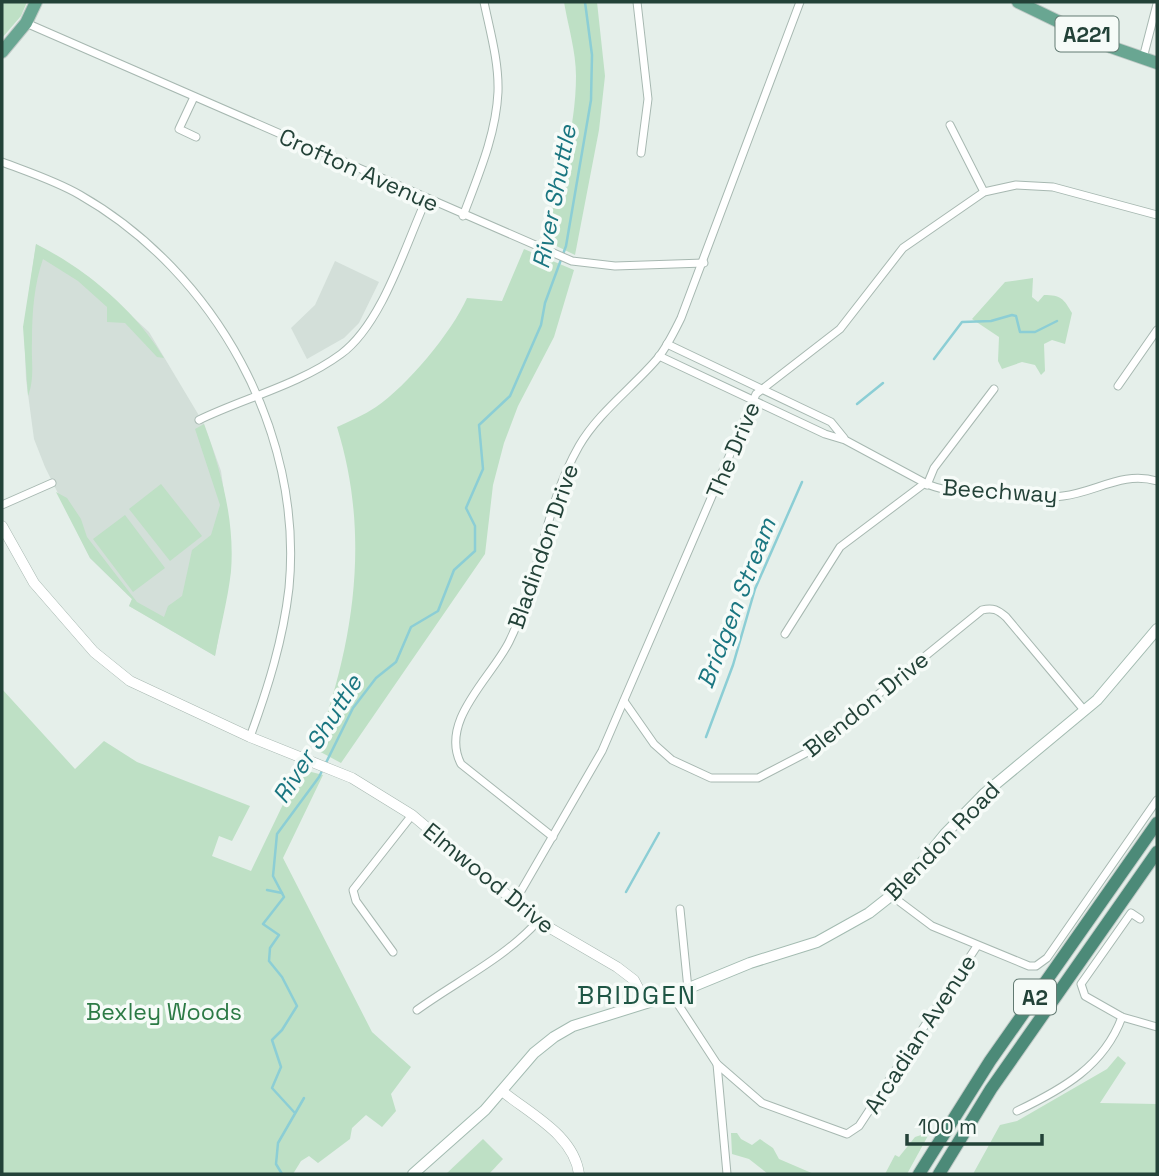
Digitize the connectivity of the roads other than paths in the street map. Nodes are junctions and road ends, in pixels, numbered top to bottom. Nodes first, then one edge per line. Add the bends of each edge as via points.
1 (36, 2) edge
2 (484, 2) edge
3 (637, 2) edge
4 (800, 2) edge
5 (1018, 2) edge
6 (1157, 4) edge
7 (26, 23) junction
8 (2, 52) edge
9 (1143, 58) junction
10 (1157, 62) edge
11 (194, 97) junction
12 (950, 125) dead end
13 (196, 137) dead end
14 (641, 153) dead end
15 (2, 162) edge
16 (984, 192) junction
17 (426, 200) junction
18 (1157, 215) edge
19 (463, 216) junction
20 (704, 263) junction
21 (1157, 330) edge
22 (667, 344) junction
23 (659, 356) junction
24 (1118, 386) dead end
25 (761, 389) junction
26 (994, 389) dead end
27 (257, 395) junction
28 (752, 400) junction
29 (198, 420) dead end
30 (845, 440) junction
31 (1157, 481) edge
32 (52, 483) dead end
33 (926, 484) junction
34 (2, 505) edge
35 (2, 526) edge
36 (1157, 629) edge
37 (785, 634) dead end
38 (624, 701) junction
39 (1084, 710) junction
40 (250, 737) junction
41 (1157, 800) edge
42 (412, 815) junction
43 (1157, 823) edge
44 (553, 837) junction
45 (1157, 852) edge
46 (892, 896) junction
47 (514, 903) junction
48 (680, 909) dead end
49 (1140, 919) dead end
50 (538, 921) junction
51 (977, 946) junction
52 (393, 952) dead end
53 (688, 989) junction
54 (672, 995) junction
55 (646, 1003) junction
56 (417, 1010) dead end
57 (1122, 1017) junction
58 (1157, 1027) edge
59 (717, 1064) junction
60 (502, 1091) junction
61 (1017, 1111) dead end
62 (414, 1174) edge
63 (579, 1174) edge
64 (727, 1174) edge
65 (919, 1174) edge
66 (940, 1174) edge

1 - 7 main road
2 - 19 street via 498,92 494,128
3 - 14 street via 648,99
4 - 20 street, Bladindon Drive
5 - 9 main road, A221
6 - 9 street
7 - 8 main road
7 - 11 street, Crofton Avenue
9 - 10 main road, A221
11 - 13 street via 179,129
11 - 17 street, Crofton Avenue
12 - 16 street
15 - 27 street via 80,196 159,254 213,319
16 - 18 street, The Drive via 1016,185 1053,187
16 - 25 street, The Drive via 904,248 840,330
17 - 19 street, Crofton Avenue
17 - 27 street via 362,334 342,354 318,368
19 - 20 street, Crofton Avenue via 577,263
20 - 22 street, Bladindon Drive
21 - 24 street
22 - 23 street, Bladindon Drive
22 - 25 street
23 - 28 street
23 - 44 street, Bladindon Drive via 587,432 577,449 548,522 519,622 456,726 456,755 461,764
25 - 28 street, The Drive
25 - 30 street via 831,422
26 - 33 street
27 - 29 street
27 - 40 street via 279,464 289,526 289,586 281,639
28 - 30 street
28 - 38 street, The Drive
30 - 33 street
31 - 33 street, Beechway via 1119,479 1070,495 1046,497 943,491
32 - 34 street
33 - 37 street, Beechway via 840,547
35 - 40 street, Elmwood Drive via 34,583 94,652 130,681
36 - 39 main road, Blendon Road via 1109,688
38 - 39 street, Blendon Drive via 654,744 672,760 711,778 758,778 806,753 989,608 1006,617
38 - 44 street, The Drive via 587,781
39 - 46 main road, Blendon Road via 965,813
40 - 42 street, Elmwood Drive via 337,771
41 - 51 street via 1044,961 1029,966
42 - 47 street, Elmwood Drive
42 - 52 street via 353,890
43 - 65 highway, A2 via 982,1072
44 - 47 street, The Drive
45 - 66 highway, A2 via 991,1089
46 - 51 street via 918,919
46 - 53 main road, Blendon Road via 835,934
47 - 50 street, Elmwood Drive
48 - 53 street
49 - 57 street via 1131,913 1081,985 1085,996
50 - 55 street, Elmwood Drive via 617,967 635,981
50 - 56 street via 515,946
51 - 59 street, Arcadian Avenue via 854,1131 836,1131 771,1108
53 - 54 main road, Blendon Road
54 - 55 main road, Blendon Road
54 - 59 street, Arcadian Avenue
55 - 60 main road, Blendon Road via 573,1026 554,1037 526,1061
57 - 58 street
57 - 61 street via 1115,1036 1088,1069
59 - 64 street
60 - 62 main road, Blendon Road
60 - 63 street via 563,1140

